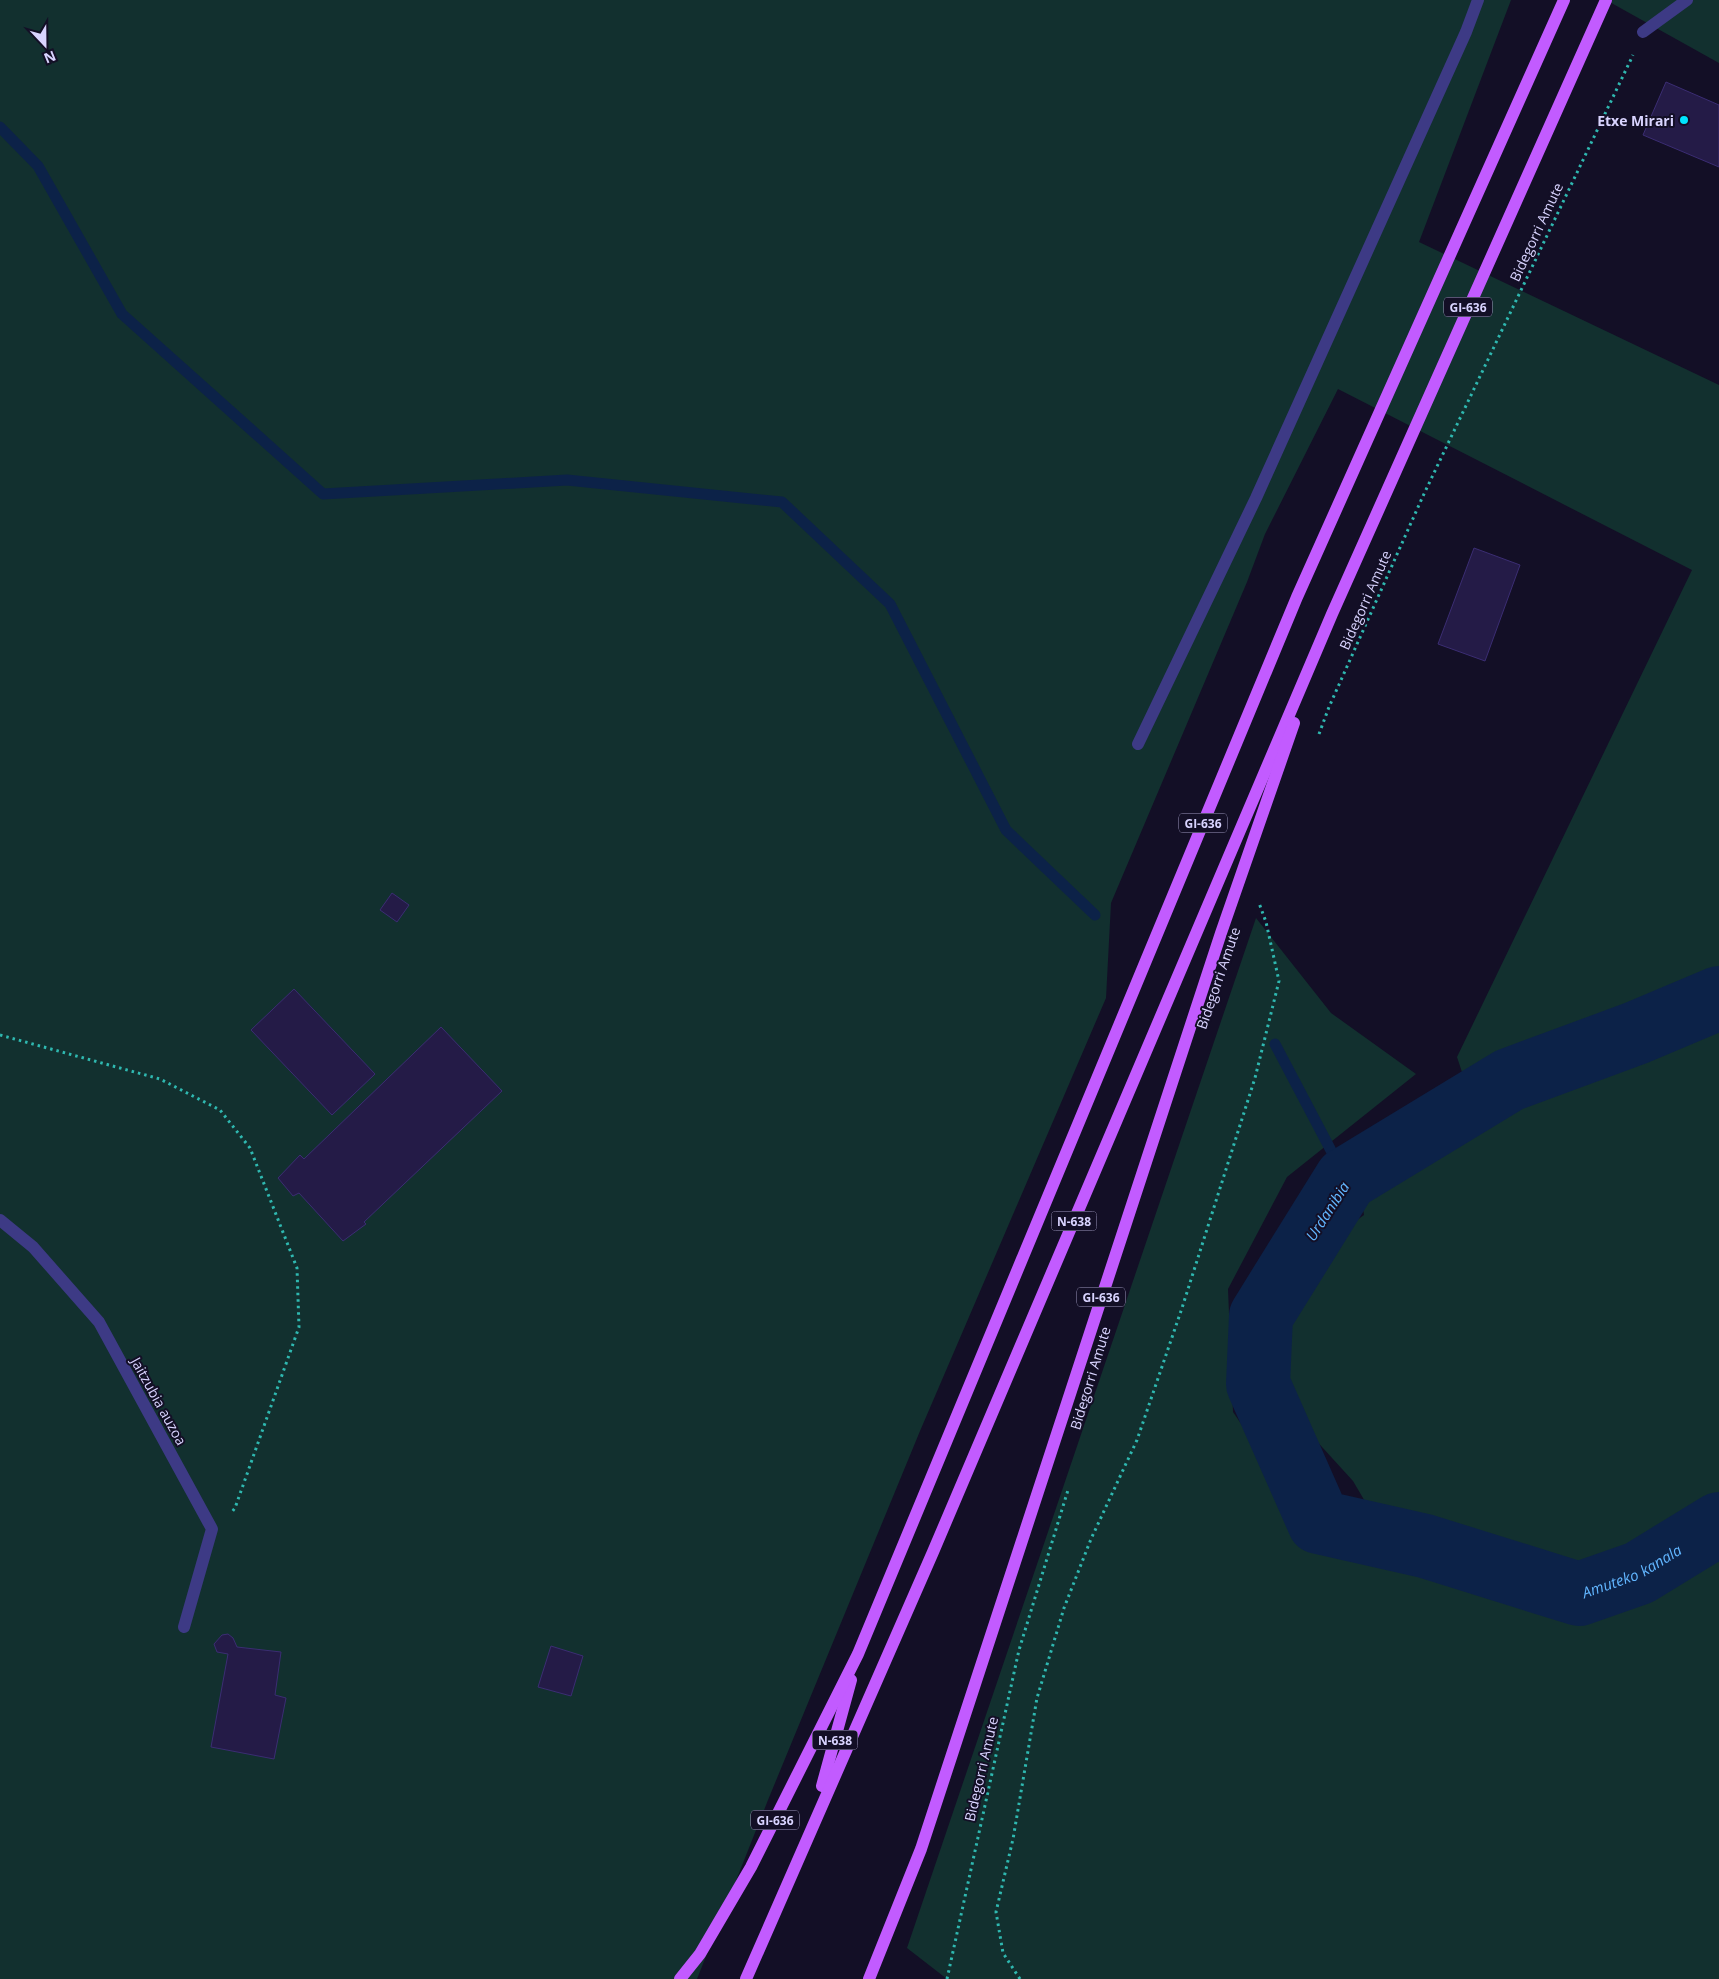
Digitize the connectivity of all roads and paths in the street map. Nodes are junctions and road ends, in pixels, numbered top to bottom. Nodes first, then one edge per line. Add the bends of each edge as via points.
1 (1478, 0) edge
2 (1564, 0) edge
3 (1606, 0) edge
4 (1686, 0) edge
5 (1644, 32) joint
6 (1332, 614) junction
7 (1319, 734) dead end
8 (1138, 744) dead end
9 (1254, 906) dead end
10 (0, 1035) edge
11 (0, 1220) edge
12 (1070, 1484) dead end
13 (212, 1529) junction
14 (184, 1627) dead end
15 (858, 1654) junction
16 (811, 1827) junction
17 (680, 1979) edge
18 (746, 1979) edge
19 (869, 1979) edge
20 (947, 1979) edge
21 (1020, 1979) edge

1 - 8 street via 1260,489
2 - 15 main road, GI-636 via 1297,597
3 - 6 main road, GI-636
4 - 5 street
5 - 7 path, Bidegorri Amute via 1423,496
6 - 16 main road, N-638 via 933,1552
6 - 19 main road, GI-636 via 1221,933 921,1849
9 - 21 path via 1257,897 1279,981 1255,1078 1137,1440 1091,1539 1064,1608 1038,1698 996,1912 1003,1952
10 - 13 path via 160,1079 220,1110 250,1148 297,1268 299,1327 235,1508
11 - 13 street, Jaitzubia auzoa via 33,1247 99,1322
12 - 20 path, Bidegorri Amute via 1019,1650
13 - 14 street
15 - 16 main road, N-638
15 - 17 main road, GI-636 via 751,1867 700,1954
16 - 18 main road, N-638

